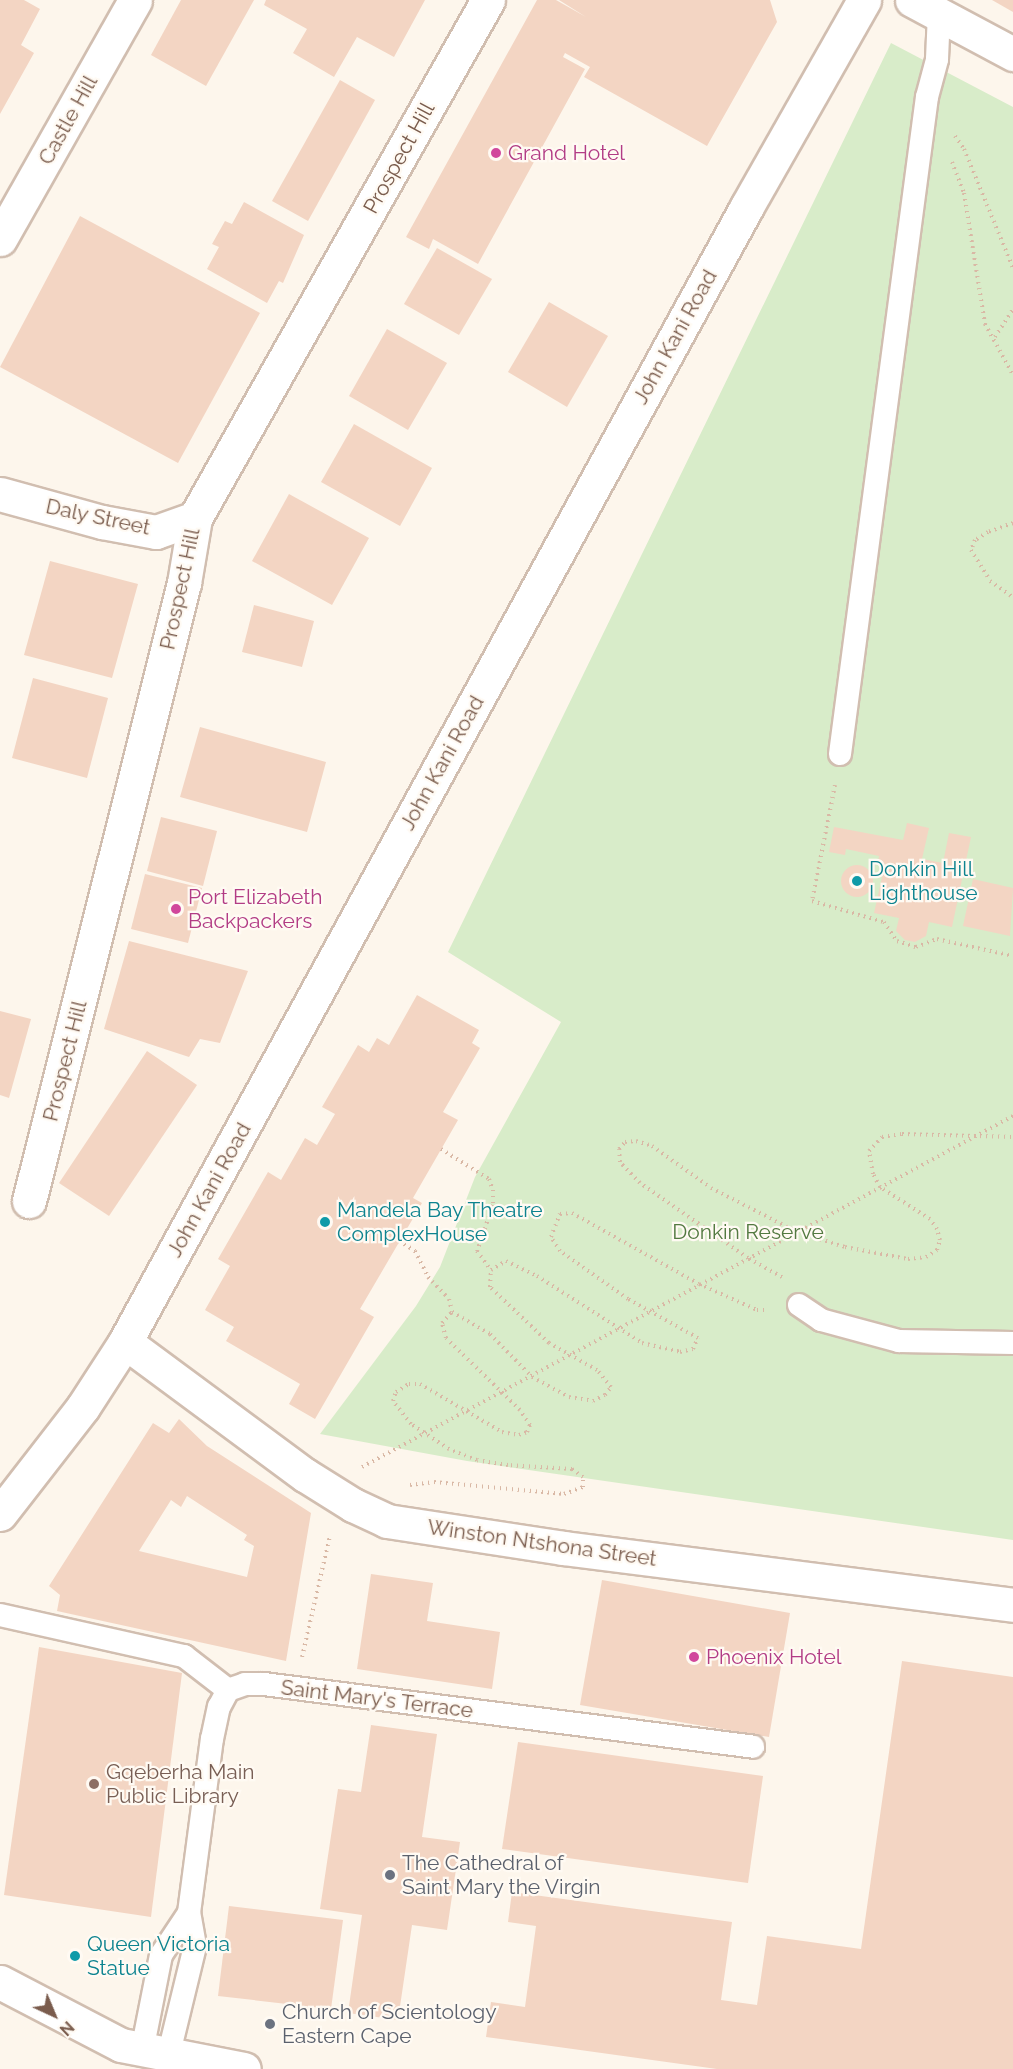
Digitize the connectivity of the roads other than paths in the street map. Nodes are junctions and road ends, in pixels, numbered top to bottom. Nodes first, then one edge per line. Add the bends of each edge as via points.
1 (488, 0) edge
2 (864, 0) edge
3 (127, 3) edge
4 (925, 7) edge
5 (1013, 54) edge
6 (0, 239) edge
7 (0, 494) edge
8 (195, 518) junction
9 (840, 754) road end
10 (29, 1201) dead end
11 (799, 1305) road end
12 (125, 1342) junction
13 (1013, 1343) edge
14 (0, 1514) edge
15 (1013, 1605) edge
16 (0, 1615) edge
17 (228, 1690) junction
18 (753, 1747) dead end
19 (189, 1913) junction
20 (0, 1982) edge
21 (155, 2054) junction
22 (244, 2069) edge

1 - 8 street, Prospect Hill
2 - 12 street, John Kani Road via 740,218
3 - 6 street, Castle Hill
4 - 5 street
4 - 9 lane via 938,59 927,97
7 - 8 street, Daly Street via 102,522 156,531
8 - 10 street, Prospect Hill via 184,583
11 - 13 lane via 821,1320 898,1341
12 - 14 street, John Kani Road via 45,1458
12 - 15 street, Winston Ntshona Street via 305,1475 387,1521 563,1548
16 - 17 lane via 184,1656
17 - 18 lane, Saint Mary's Terrace via 245,1684 295,1688
17 - 19 lane via 219,1707 212,1739
19 - 21 lane via 195,1946
19 - 21 lane via 161,1954
20 - 21 street via 97,2034
21 - 22 street

